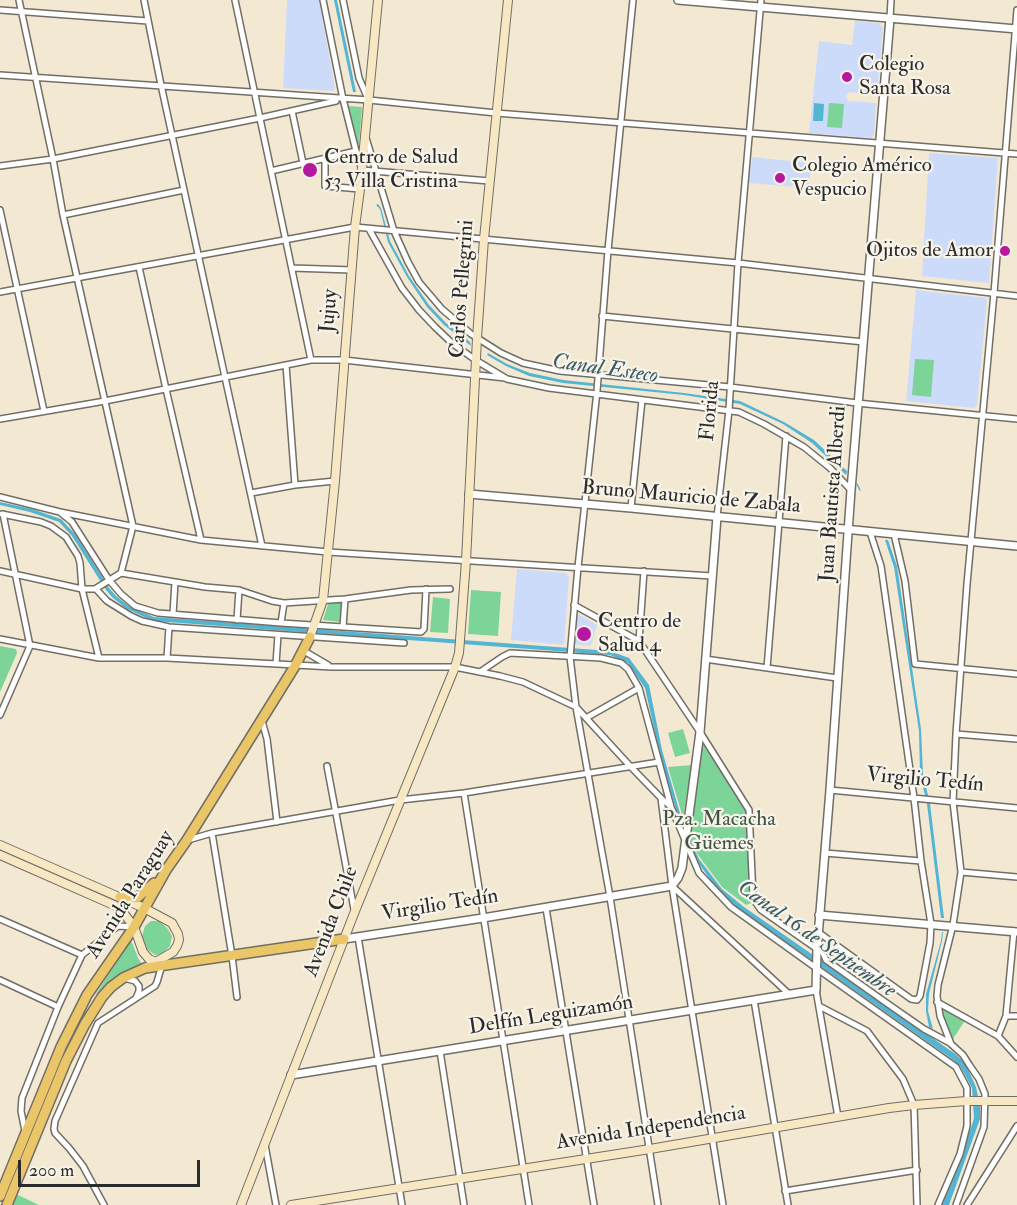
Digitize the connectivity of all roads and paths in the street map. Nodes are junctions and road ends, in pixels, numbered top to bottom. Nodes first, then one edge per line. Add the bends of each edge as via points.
1 (19, 0) edge
2 (144, 0) edge
3 (235, 0) edge
4 (323, 0) edge
5 (343, 0) edge
6 (378, 0) edge
7 (508, 0) edge
8 (633, 0) edge
9 (678, 0) edge
10 (891, 0) edge
11 (761, 4) edge
12 (0, 10) edge
13 (1017, 10) edge
14 (22, 12) junction
15 (890, 18) junction
16 (148, 21) junction
17 (1016, 29) edge
18 (0, 75) edge
19 (36, 78) junction
20 (161, 85) junction
21 (255, 93) junction
22 (344, 99) junction
23 (369, 100) junction
24 (292, 111) junction
25 (496, 113) junction
26 (260, 118) junction
27 (620, 123) junction
28 (749, 133) junction
29 (173, 136) junction
30 (365, 137) junction
31 (879, 144) junction
32 (356, 151) junction
33 (1005, 153) junction
34 (1017, 154) edge
35 (325, 158) junction
36 (53, 159) junction
37 (303, 163) junction
38 (0, 166) edge
39 (362, 170) junction
40 (376, 170) junction
41 (271, 171) junction
42 (489, 181) junction
43 (360, 189) junction
44 (184, 190) junction
45 (0, 210) edge
46 (63, 215) junction
47 (356, 227) junction
48 (369, 229) junction
49 (393, 231) junction
50 (484, 239) junction
51 (286, 240) junction
52 (608, 250) junction
53 (199, 256) junction
54 (738, 262) junction
55 (139, 267) junction
56 (292, 268) junction
57 (352, 270) junction
58 (77, 278) junction
59 (869, 278) junction
60 (17, 289) junction
61 (0, 292) edge
62 (994, 293) junction
63 (1017, 296) edge
64 (602, 316) junction
65 (734, 328) junction
66 (477, 338) junction
67 (864, 342) junction
68 (311, 360) junction
69 (345, 360) junction
70 (477, 361) junction
71 (286, 365) junction
72 (476, 374) junction
73 (226, 377) junction
74 (599, 377) junction
75 (507, 379) junction
76 (166, 389) junction
77 (730, 390) junction
78 (597, 392) junction
79 (642, 400) junction
80 (105, 401) junction
81 (857, 403) junction
82 (729, 408) junction
83 (44, 411) junction
84 (983, 416) junction
85 (0, 419) edge
86 (1017, 419) edge
87 (786, 436) junction
88 (335, 481) junction
89 (295, 485) junction
90 (851, 490) junction
91 (251, 493) junction
92 (469, 494) junction
93 (0, 497) edge
94 (584, 505) junction
95 (631, 508) junction
96 (60, 512) junction
97 (1, 514) edge
98 (717, 517) junction
99 (778, 523) junction
100 (133, 526) junction
101 (848, 530) junction
102 (870, 532) junction
103 (894, 534) junction
104 (201, 540) junction
105 (970, 542) junction
106 (262, 546) junction
107 (1017, 546) edge
108 (328, 552) junction
109 (465, 561) junction
110 (578, 567) junction
111 (644, 571) junction
112 (0, 572) edge
113 (121, 573) junction
114 (14, 574) junction
115 (712, 576) junction
116 (110, 580) junction
117 (175, 582) junction
118 (97, 588) junction
119 (82, 589) junction
120 (426, 589) junction
121 (450, 589) dead end
122 (239, 590) junction
123 (345, 598) junction
124 (323, 600) junction
125 (284, 603) junction
126 (574, 605) junction
127 (173, 614) junction
128 (237, 620) junction
129 (281, 623) junction
130 (315, 625) junction
131 (169, 627) junction
132 (343, 627) junction
133 (278, 635) junction
134 (310, 637) junction
135 (0, 639) edge
136 (639, 641) junction
137 (404, 643) dead end
138 (30, 646) junction
139 (304, 651) junction
140 (459, 653) joint
141 (570, 657) junction
142 (99, 658) junction
143 (167, 658) junction
144 (705, 659) junction
145 (276, 664) junction
146 (295, 666) junction
147 (332, 667) junction
148 (454, 667) junction
149 (767, 668) junction
150 (961, 669) junction
151 (480, 672) junction
152 (1017, 674) edge
153 (837, 678) junction
154 (639, 688) junction
155 (576, 707) junction
156 (0, 715) edge
157 (586, 718) junction
158 (261, 719) junction
159 (700, 732) junction
160 (956, 734) junction
161 (1017, 740) edge
162 (660, 762) junction
163 (327, 766) dead end
164 (630, 766) junction
165 (589, 772) junction
166 (830, 790) junction
167 (464, 793) junction
168 (661, 798) junction
169 (917, 798) junction
170 (400, 800) junction
171 (953, 802) junction
172 (671, 807) junction
173 (1017, 807) edge
174 (336, 811) junction
175 (277, 822) junction
176 (212, 833) junction
177 (685, 838) junction
178 (187, 840) junction
179 (0, 844) edge
180 (825, 853) junction
181 (0, 855) edge
182 (921, 861) junction
183 (166, 870) junction
184 (962, 872) junction
185 (1017, 877) edge
186 (672, 886) junction
187 (120, 897) junction
188 (610, 897) junction
189 (144, 908) junction
190 (546, 908) junction
191 (355, 911) junction
192 (819, 915) junction
193 (483, 918) junction
194 (0, 919) edge
195 (931, 924) junction
196 (953, 925) junction
197 (134, 927) junction
198 (818, 932) junction
199 (1016, 932) edge
200 (358, 937) junction
201 (344, 939) junction
202 (817, 948) junction
203 (82, 955) junction
204 (232, 956) junction
205 (159, 964) junction
206 (816, 968) junction
207 (123, 978) junction
208 (0, 980) edge
209 (816, 990) junction
210 (789, 994) junction
211 (237, 996) dead end
212 (135, 999) junction
213 (754, 1000) junction
214 (937, 1002) junction
215 (819, 1006) junction
216 (58, 1007) junction
217 (691, 1010) junction
218 (1006, 1016) junction
219 (1017, 1016) edge
220 (628, 1020) junction
221 (566, 1030) junction
222 (998, 1036) junction
223 (503, 1040) junction
224 (951, 1044) junction
225 (440, 1051) junction
226 (1017, 1057) edge
227 (378, 1061) junction
228 (291, 1075) junction
229 (967, 1101) junction
230 (985, 1101) junction
231 (1017, 1101) edge
232 (914, 1105) junction
233 (838, 1117) junction
234 (1017, 1126) edge
235 (775, 1127) junction
236 (25, 1132) junction
237 (712, 1138) junction
238 (265, 1142) junction
239 (650, 1149) junction
240 (586, 1159) junction
241 (524, 1168) junction
242 (917, 1170) junction
243 (460, 1178) junction
244 (399, 1187) junction
245 (785, 1191) junction
246 (0, 1196) edge
247 (338, 1201) edge
248 (7, 1205) edge
249 (104, 1205) edge
250 (241, 1205) edge
251 (276, 1205) edge
252 (291, 1205) edge
253 (402, 1205) edge
254 (464, 1205) edge
255 (529, 1205) edge
256 (594, 1205) edge
257 (658, 1205) edge
258 (723, 1205) edge
259 (788, 1205) edge
260 (917, 1205) edge
261 (938, 1205) edge
262 (956, 1205) edge
263 (967, 1205) edge

1 - 14 street
2 - 16 street
3 - 21 street
4 - 22 street
5 - 23 street via 358,78
6 - 23 main road, Jujuy
7 - 25 main road, Carlos Pellegrini
8 - 27 street
9 - 11 street
10 - 15 street, Juan Bautista Alberdi
11 - 15 street
11 - 28 street, Florida
12 - 14 street
13 - 17 street
14 - 16 street
14 - 19 street
15 - 17 street
15 - 31 street, Juan Bautista Alberdi
16 - 20 street
17 - 33 street
18 - 19 street
19 - 20 street
19 - 36 street
20 - 21 street
20 - 29 street
21 - 22 street
21 - 26 street
22 - 23 street
22 - 24 street
22 - 32 street
23 - 25 street
23 - 30 main road, Jujuy
24 - 26 street
24 - 37 street
25 - 27 street
25 - 42 main road, Carlos Pellegrini
26 - 29 street
26 - 41 street
27 - 28 street
27 - 52 street
28 - 31 street
28 - 54 street, Florida
29 - 36 street
29 - 44 street
30 - 39 main road, Jujuy
30 - 40 street
31 - 33 street
31 - 59 street, Juan Bautista Alberdi
32 - 35 street
32 - 39 street
33 - 34 street
33 - 62 street
35 - 37 street
35 - 43 street via 325,186
36 - 38 street
36 - 46 street
37 - 41 street
39 - 40 street
39 - 43 main road, Jujuy
40 - 42 street
40 - 49 street
41 - 51 street
42 - 50 main road, Carlos Pellegrini
43 - 47 main road, Jujuy
44 - 46 street
44 - 53 street
45 - 60 street
46 - 58 street
47 - 48 street
47 - 51 street
47 - 57 main road, Jujuy
48 - 49 street
48 - 70 street via 419,310 453,344
49 - 50 street
49 - 66 street via 419,282 442,309
50 - 52 street
50 - 66 main road, Carlos Pellegrini
51 - 53 street
51 - 56 street
52 - 54 street
52 - 64 street
53 - 55 street
53 - 73 street
54 - 59 street
54 - 65 street, Florida
55 - 58 street
55 - 76 street
56 - 57 street
56 - 68 street
57 - 69 main road, Jujuy
58 - 60 street
58 - 80 street
59 - 62 street
59 - 67 street, Juan Bautista Alberdi
60 - 61 street
60 - 83 street
62 - 63 street
62 - 84 street
64 - 65 street
64 - 74 street
65 - 67 street
65 - 77 street, Florida
66 - 70 main road, Carlos Pellegrini
66 - 74 street via 523,363
67 - 81 street, Juan Bautista Alberdi
68 - 69 street
68 - 71 street
69 - 72 street
69 - 88 main road, Jujuy
70 - 72 main road, Carlos Pellegrini
70 - 75 street
71 - 73 street
71 - 89 street
72 - 75 street
72 - 92 main road, Carlos Pellegrini
73 - 76 street
73 - 91 street
74 - 77 street
74 - 78 street
75 - 78 street
76 - 80 street
76 - 104 street
77 - 81 street
77 - 82 street, Florida
78 - 79 street
78 - 94 street
79 - 82 street
79 - 95 street
80 - 83 street
80 - 100 street
81 - 84 street
81 - 90 street, Juan Bautista Alberdi
82 - 87 street
82 - 98 street, Florida
83 - 85 street
84 - 86 street
84 - 105 street
87 - 90 street via 830,468
87 - 99 street
88 - 89 street
88 - 108 main road, Jujuy
89 - 91 street
90 - 101 street, Juan Bautista Alberdi
91 - 106 street
92 - 94 street, Bruno Mauricio de Zabala
92 - 109 main road, Carlos Pellegrini
93 - 96 street
94 - 95 street, Bruno Mauricio de Zabala
94 - 110 street
95 - 98 street, Bruno Mauricio de Zabala
96 - 100 street
96 - 116 street via 72,522
97 - 114 street
97 - 119 street via 41,522 66,537 78,556
98 - 99 street, Bruno Mauricio de Zabala
98 - 115 street, Florida
99 - 101 street, Bruno Mauricio de Zabala
99 - 149 street
100 - 104 street
100 - 113 street
101 - 102 street, Bruno Mauricio de Zabala
101 - 153 street, Juan Bautista Alberdi
102 - 103 street, Bruno Mauricio de Zabala
102 - 169 street via 881,566
103 - 105 street, Bruno Mauricio de Zabala
103 - 150 street via 905,581 915,664
104 - 106 street
105 - 107 street, Bruno Mauricio de Zabala
105 - 150 street
106 - 108 street
108 - 109 street
108 - 124 main road, Jujuy
109 - 110 street
109 - 140 main road, Carlos Pellegrini
110 - 111 street
110 - 126 street
111 - 115 street
111 - 136 street
112 - 114 street
113 - 116 street
113 - 117 street
114 - 119 street
114 - 138 street
115 - 144 street, Florida
116 - 118 street
116 - 127 street via 135,606
117 - 122 street
117 - 127 street
118 - 119 street
118 - 131 street via 107,601 131,616
119 - 142 street
120 - 121 street
120 - 123 street
120 - 132 street via 421,632
122 - 125 street
122 - 128 street
123 - 124 street
123 - 132 street
124 - 125 street
124 - 130 main road, Jujuy
125 - 129 street
126 - 136 street
126 - 141 street
127 - 128 street
128 - 129 street
129 - 130 street
130 - 132 street
130 - 134 main road, Avenida Paraguay
131 - 133 street
131 - 143 street
133 - 134 street
133 - 145 street
134 - 137 street
134 - 139 main road, Avenida Paraguay
135 - 138 street
136 - 159 street
138 - 142 street
138 - 156 street
139 - 146 main road, Avenida Paraguay
139 - 147 street
140 - 148 main road, Avenida Chile
141 - 151 street via 510,653
141 - 154 street via 621,663
141 - 155 street
142 - 143 street
143 - 145 street
144 - 149 street
144 - 159 street, Florida
145 - 146 street
146 - 147 street
146 - 158 main road, Avenida Paraguay
147 - 148 street
148 - 151 street
148 - 170 main road, Avenida Chile
149 - 153 street
150 - 152 street
150 - 160 street
151 - 155 street via 523,682
153 - 166 street, Juan Bautista Alberdi
154 - 157 street
154 - 162 street
155 - 157 street
155 - 165 street
157 - 164 street
158 - 175 street via 267,738
158 - 178 main road, Avenida Paraguay
159 - 177 street, Florida
159 - 202 street via 749,810 756,903
160 - 161 street
160 - 171 street
162 - 164 street
162 - 172 street
163 - 174 street
164 - 165 street
164 - 168 street
165 - 167 street
165 - 188 street
166 - 169 street, Virgilio Tedín
166 - 180 street, Juan Bautista Alberdi
167 - 170 street
167 - 193 street
168 - 172 street
168 - 186 street
169 - 171 street, Virgilio Tedín
169 - 182 street
170 - 174 street
170 - 191 main road, Avenida Chile
171 - 173 street, Virgilio Tedín
171 - 184 street
172 - 177 street
174 - 175 street
174 - 191 street
175 - 176 street
176 - 178 street
176 - 204 street
177 - 186 street via 682,868
177 - 206 street via 699,873 731,907
178 - 183 main road, Avenida Paraguay
179 - 187 main road
180 - 182 street
180 - 192 street, Juan Bautista Alberdi
181 - 197 main road via 116,906
182 - 195 street
183 - 187 main road via 137,898
183 - 189 main road, Avenida Paraguay
184 - 185 street
184 - 196 street
186 - 188 street, Virgilio Tedín
186 - 210 street
186 - 217 street
187 - 189 main road
188 - 190 street, Virgilio Tedín
188 - 220 street
189 - 197 main road, Avenida Paraguay
189 - 205 main road via 172,923 178,934 173,952
190 - 193 street, Virgilio Tedín
190 - 221 street
191 - 201 main road, Avenida Chile
192 - 195 street
192 - 198 street, Juan Bautista Alberdi
193 - 200 street, Virgilio Tedín
193 - 223 street
194 - 203 street
195 - 196 street
195 - 198 street via 917,999 911,999
196 - 199 street
196 - 214 street
197 - 203 street via 118,926
197 - 205 main road via 143,952
197 - 236 main road, Avenida Paraguay via 87,995
198 - 202 street, Juan Bautista Alberdi
199 - 218 street
200 - 201 street, Virgilio Tedín
200 - 227 street
201 - 204 main road, Virgilio Tedín
201 - 228 main road, Avenida Chile
202 - 206 street, Juan Bautista Alberdi
202 - 224 street via 826,960
203 - 216 street
204 - 205 main road, Virgilio Tedín
204 - 211 street
205 - 207 main road, Avenida Paraguay
205 - 212 street via 155,986
206 - 209 street, Juan Bautista Alberdi
206 - 229 street via 956,1067 967,1088
207 - 212 street via 139,986
207 - 248 main road, Avenida Paraguay via 102,997 66,1061
208 - 216 street
209 - 210 street, Delfín Leguizamón
209 - 215 street
210 - 213 street, Delfín Leguizamón
212 - 249 street via 98,1023 55,1121 56,1133 83,1166
213 - 217 street, Delfín Leguizamón
213 - 235 street
214 - 222 street
214 - 224 street
215 - 232 street via 867,1031 903,1079
215 - 233 street
216 - 236 street via 22,1098
217 - 220 street, Delfín Leguizamón
217 - 237 street
218 - 219 street
218 - 222 street
220 - 221 street, Delfín Leguizamón
220 - 239 street
221 - 223 street, Delfín Leguizamón
221 - 240 street
222 - 226 street
223 - 225 street, Delfín Leguizamón
223 - 241 street
224 - 230 street via 979,1079
225 - 227 street, Delfín Leguizamón
225 - 243 street
227 - 228 street, Delfín Leguizamón
227 - 244 street
228 - 238 main road, Avenida Chile
229 - 230 main road, Avenida Independencia
229 - 232 main road, Avenida Independencia
229 - 261 street via 964,1142
230 - 231 main road, Avenida Independencia
230 - 262 street via 984,1127
232 - 233 main road, Avenida Independencia
232 - 242 street
233 - 235 main road, Avenida Independencia
234 - 263 street
235 - 237 main road, Avenida Independencia
235 - 245 street
236 - 246 main road, Avenida Paraguay
237 - 239 main road, Avenida Independencia
237 - 258 street
238 - 250 main road, Avenida Chile
238 - 251 street
239 - 240 main road, Avenida Independencia
239 - 257 street
240 - 241 main road, Avenida Independencia
240 - 256 street
241 - 243 main road, Avenida Independencia
241 - 255 street
242 - 245 street
242 - 260 street
243 - 244 main road, Avenida Independencia
243 - 254 street
244 - 247 main road, Avenida Independencia
244 - 253 street
245 - 259 street
247 - 252 main road, Avenida Independencia

